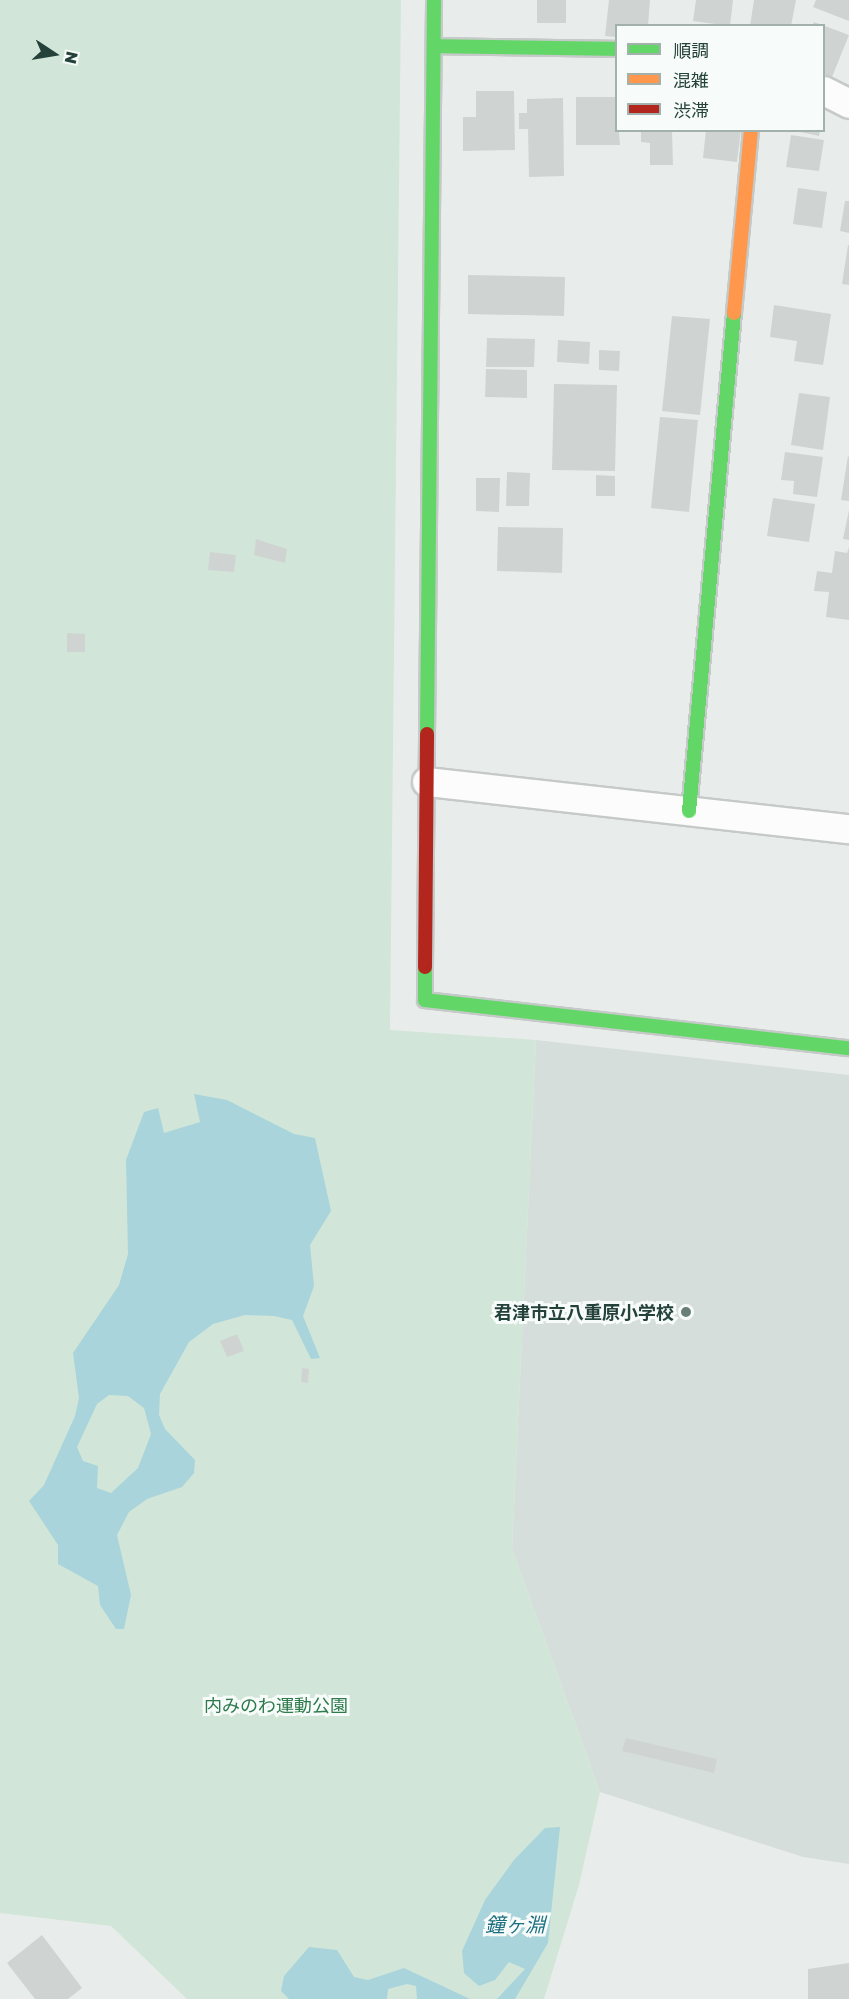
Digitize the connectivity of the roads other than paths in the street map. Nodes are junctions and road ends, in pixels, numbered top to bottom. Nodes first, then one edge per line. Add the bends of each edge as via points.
1 (434, 0) edge
2 (434, 46) junction
3 (615, 49) edge
4 (825, 92) edge
5 (849, 105) edge
6 (751, 132) edge
7 (427, 782) junction
8 (689, 811) junction
9 (849, 829) edge
10 (849, 1048) edge

1 - 2 street
2 - 3 street
2 - 7 street
4 - 5 street
6 - 8 street
7 - 8 street
7 - 10 street via 425,1000
8 - 9 street

